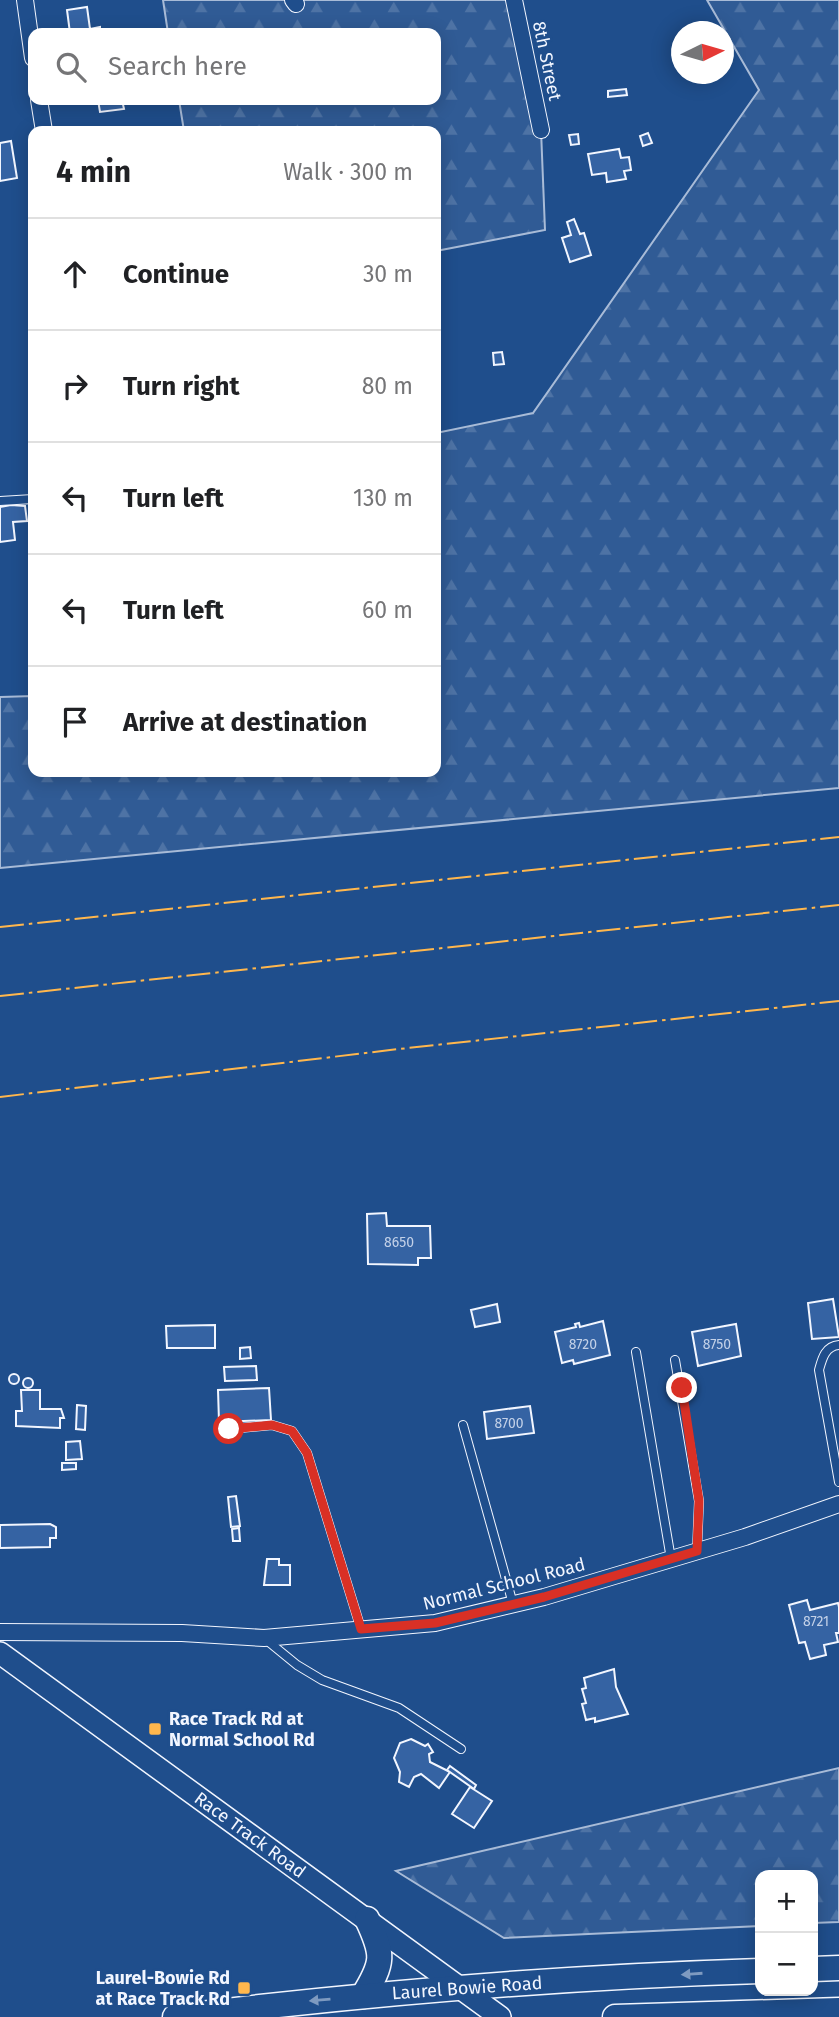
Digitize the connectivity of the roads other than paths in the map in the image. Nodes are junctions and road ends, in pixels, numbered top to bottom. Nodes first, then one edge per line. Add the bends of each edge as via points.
1 (25, 0) edge
2 (514, 0) edge
3 (29, 28) edge
4 (40, 105) edge
5 (43, 126) edge
6 (541, 130) dead end
7 (28, 499) edge
8 (0, 501) edge
9 (839, 1345) edge
10 (636, 1352) dead end
11 (676, 1360) dead end
12 (463, 1425) dead end
13 (229, 1429) dead end
14 (839, 1482) edge
15 (839, 1504) edge
16 (697, 1551) junction
17 (671, 1559) junction
18 (513, 1604) junction
19 (361, 1629) junction
20 (0, 1632) edge
21 (264, 1638) junction
22 (0, 1653) edge
23 (461, 1749) dead end
24 (367, 1919) junction
25 (839, 1968) edge
26 (818, 1969) edge
27 (755, 1971) edge
28 (462, 1988) junction
29 (363, 1996) junction
30 (839, 2010) edge
31 (176, 2017) edge
32 (500, 2017) edge
33 (617, 2017) edge

1 - 3 street
2 - 6 street, 8th Street
4 - 5 street
7 - 8 lane
9 - 14 lane via 823,1354 818,1370
10 - 17 lane
11 - 16 lane via 699,1501
12 - 18 lane
13 - 19 lane via 272,1425 292,1431 307,1453
15 - 16 street, Normal School Road
16 - 17 street, Normal School Road
17 - 18 street, Normal School Road
18 - 19 street, Normal School Road via 435,1623
19 - 21 street, Normal School Road
20 - 21 street, Normal School Road
21 - 23 lane via 322,1680 398,1708
22 - 24 main road, Race Track Road
24 - 28 main road, Race Track Road
24 - 29 main road via 380,1948 379,1969
25 - 26 main road
27 -> 28 main road, Laurel Bowie Road
28 - 29 main road, Laurel Bowie Road
28 - 32 main road, Race Track Road
29 -> 31 main road, Laurel Bowie Road
30 - 33 main road

